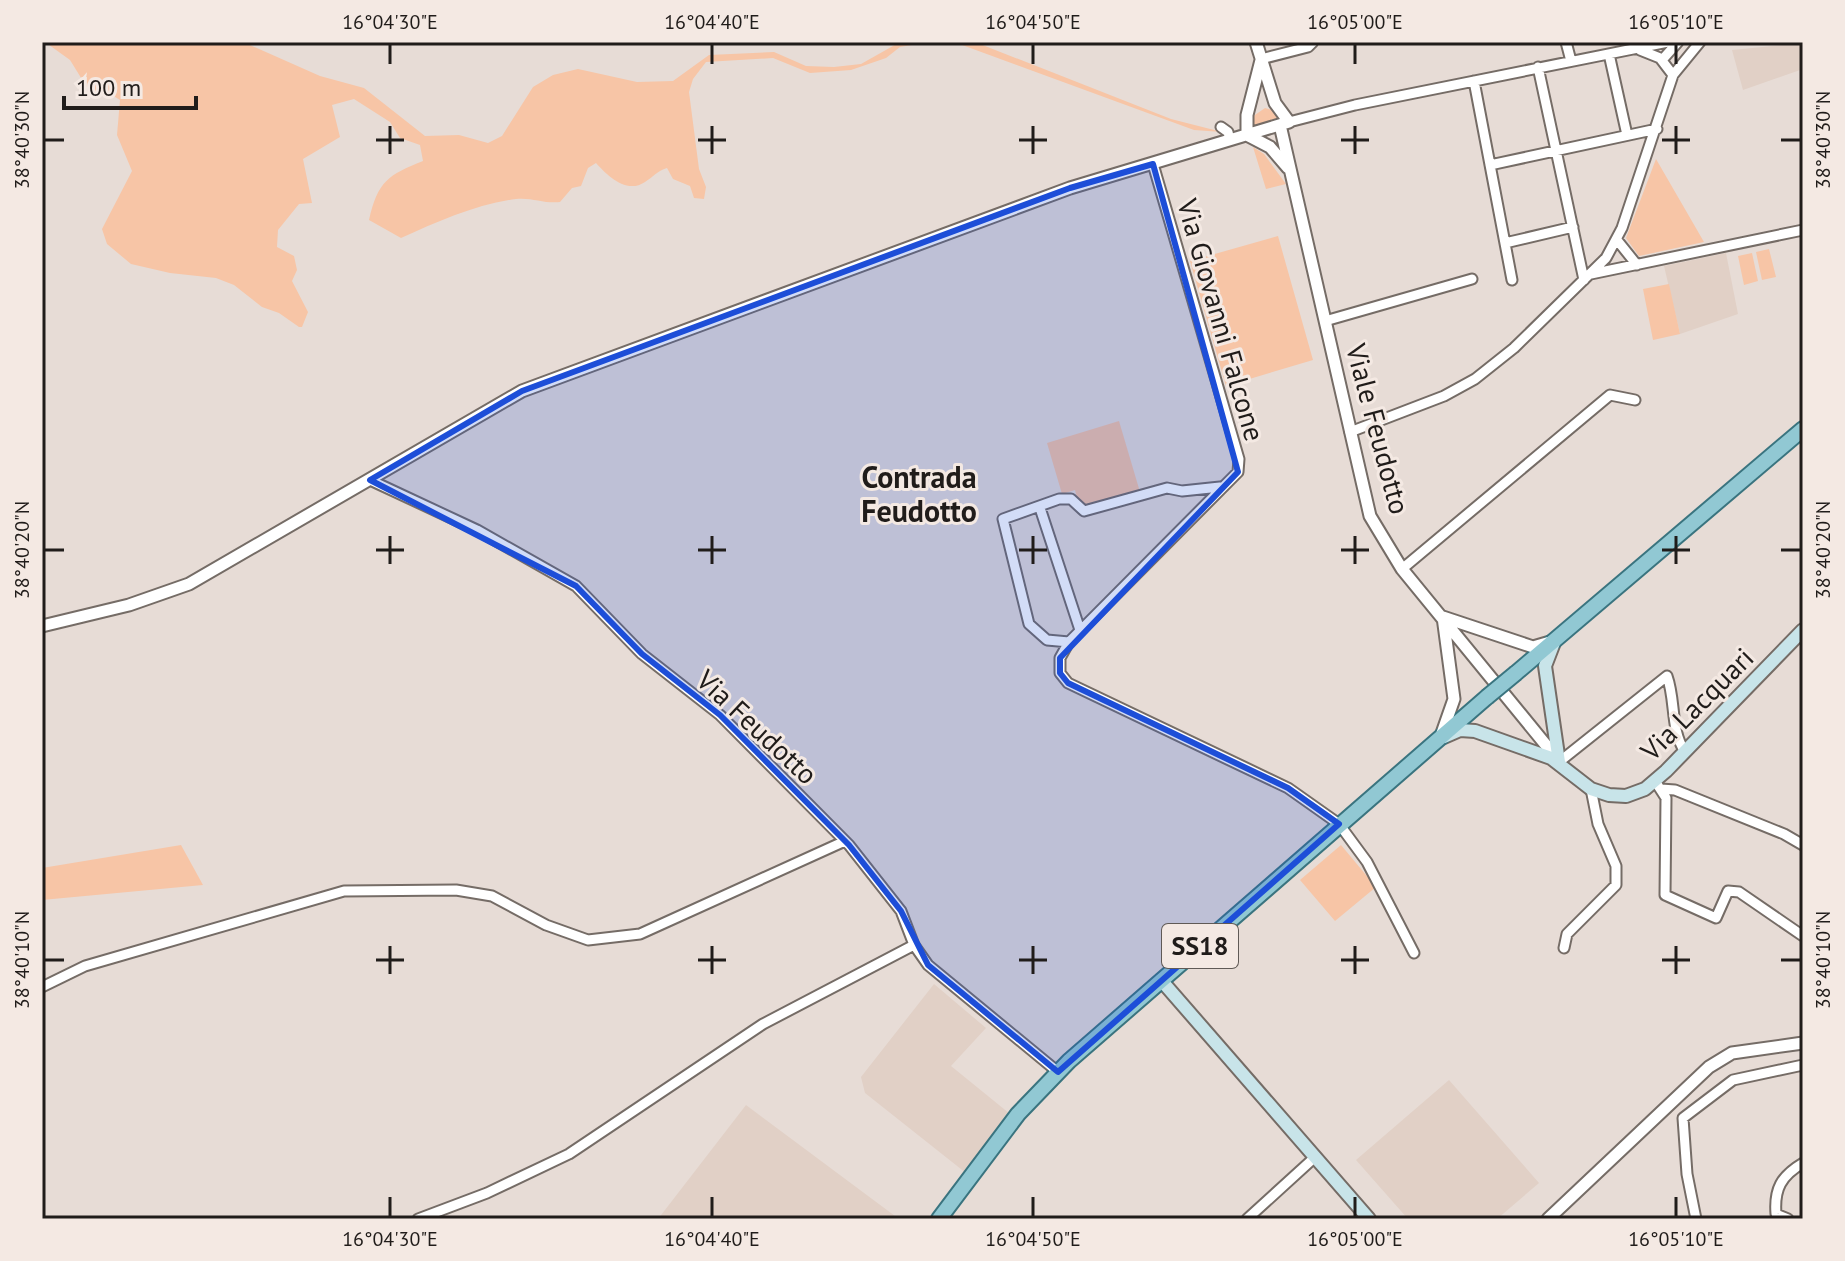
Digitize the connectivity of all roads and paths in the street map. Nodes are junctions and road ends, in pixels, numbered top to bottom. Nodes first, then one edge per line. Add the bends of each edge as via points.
1 (1256, 42) edge
2 (1313, 42) edge
3 (1566, 42) edge
4 (1664, 42) edge
5 (1679, 42) edge
6 (1700, 42) edge
7 (1632, 49) junction
8 (1609, 54) junction
9 (1261, 59) junction
10 (1662, 60) junction
11 (1571, 61) junction
12 (1682, 62) junction
13 (1538, 67) junction
14 (1673, 75) junction
15 (1474, 81) junction
16 (1275, 103) junction
17 (1249, 109) junction
18 (1280, 125) junction
19 (1221, 127) dead end
20 (1657, 129) junction
21 (1247, 135) junction
22 (1627, 135) junction
23 (1230, 140) junction
24 (1556, 150) junction
25 (1153, 164) junction
26 (1288, 164) junction
27 (1490, 165) junction
28 (1573, 227) junction
29 (1803, 230) edge
30 (1617, 240) junction
31 (1505, 243) junction
32 (1637, 265) junction
33 (1588, 277) junction
34 (1472, 279) dead end
35 (1512, 280) dead end
36 (1325, 321) junction
37 (1635, 400) dead end
38 (1803, 429) edge
39 (1350, 432) junction
40 (370, 480) junction
41 (1220, 487) junction
42 (1040, 508) junction
43 (1402, 569) junction
44 (1443, 617) junction
45 (42, 626) edge
46 (1080, 630) junction
47 (1803, 630) edge
48 (1555, 640) junction
49 (1069, 642) junction
50 (1438, 740) junction
51 (1685, 752) junction
52 (1559, 762) junction
53 (1658, 785) junction
54 (1591, 789) junction
55 (1339, 824) junction
56 (845, 841) junction
57 (1803, 845) edge
58 (1803, 936) edge
59 (914, 945) junction
60 (1564, 948) dead end
61 (1414, 953) dead end
62 (1161, 980) junction
63 (42, 987) edge
64 (1803, 1043) edge
65 (1803, 1065) edge
66 (1058, 1072) junction
67 (1675, 1099) junction
68 (1683, 1118) junction
69 (1314, 1158) junction
70 (1803, 1163) edge
71 (1773, 1216) edge
72 (418, 1219) edge
73 (939, 1219) edge
74 (1247, 1219) edge
75 (1369, 1219) edge
76 (1548, 1219) edge
77 (1696, 1219) edge
78 (1788, 1219) edge

1 - 9 street
2 - 9 street
3 - 11 street
4 - 7 street
5 - 10 street
5 - 12 street
6 - 12 street
7 - 8 street
7 - 10 street via 1652,52
8 - 11 street
8 - 22 street
9 - 16 street
9 - 17 street
10 - 14 street
11 - 13 street
12 - 14 street
13 - 15 street
13 - 24 street
14 - 20 street
15 - 18 street
15 - 27 street
16 - 17 street
16 - 18 street
17 - 21 street
18 - 21 street
18 - 26 street, Viale Feudotto
19 - 23 street
20 - 22 street
20 - 30 street
21 - 23 street
21 - 26 street
22 - 24 street
23 - 25 street
24 - 27 street
24 - 28 street
25 - 40 street via 1070,188 522,391
25 - 41 street, Via Giovanni Falcone via 1239,459 1238,472
26 - 36 street, Viale Feudotto
27 - 31 street
28 - 31 street
28 - 33 street
29 - 32 street
30 - 32 street
30 - 33 street
31 - 35 street
32 - 33 street
33 - 39 street via 1475,379
34 - 36 street
36 - 39 street, Viale Feudotto
37 - 43 street via 1610,395
38 - 48 main road, SS18
39 - 43 street, Viale Feudotto via 1370,516
40 - 45 street via 189,584
40 - 56 street, Via Feudotto via 477,530 576,586 642,654 720,715
41 - 42 street via 1167,488 1084,511 1071,499
41 - 46 street, Via Giovanni Falcone
42 - 46 street
42 - 49 street via 1003,519 1029,624 1047,640
43 - 44 street, Viale Feudotto
44 - 48 street via 1533,647
44 - 50 street via 1454,699
44 - 52 street, Viale Feudotto
46 - 49 street, Via Giovanni Falcone
47 - 51 main road, Via Lacquari
48 - 50 main road, SS18, bridge
48 - 52 main road via 1545,666
49 - 55 street via 1060,658 1060,673 1068,683 1288,788
50 - 52 main road via 1460,730 1475,731
50 - 55 main road, SS18
51 - 52 street via 1677,739 1667,676
51 - 53 main road, Via Lacquari
52 - 54 main road
53 - 54 main road, Via Lacquari via 1626,796
53 - 57 street
53 - 58 street via 1666,798 1665,895 1716,918 1728,891 1739,892
54 - 60 street via 1598,824 1616,866 1616,885 1567,934
55 - 61 street via 1367,862
55 - 62 main road, SS18
56 - 59 street, Via Feudotto via 901,911
56 - 63 street via 640,934 588,940 492,896 456,890 344,891 85,966
59 - 66 street, Via Feudotto via 928,965
59 - 72 street via 763,1024 569,1154
62 - 66 main road, SS18
62 - 69 main road
64 - 67 street via 1732,1053
65 - 68 street via 1733,1080
66 - 73 main road, SS18 via 1018,1114
67 - 68 street
67 - 76 street
68 - 77 street
69 - 74 street
69 - 75 main road
70 - 71 street via 1781,1181
71 - 78 street

